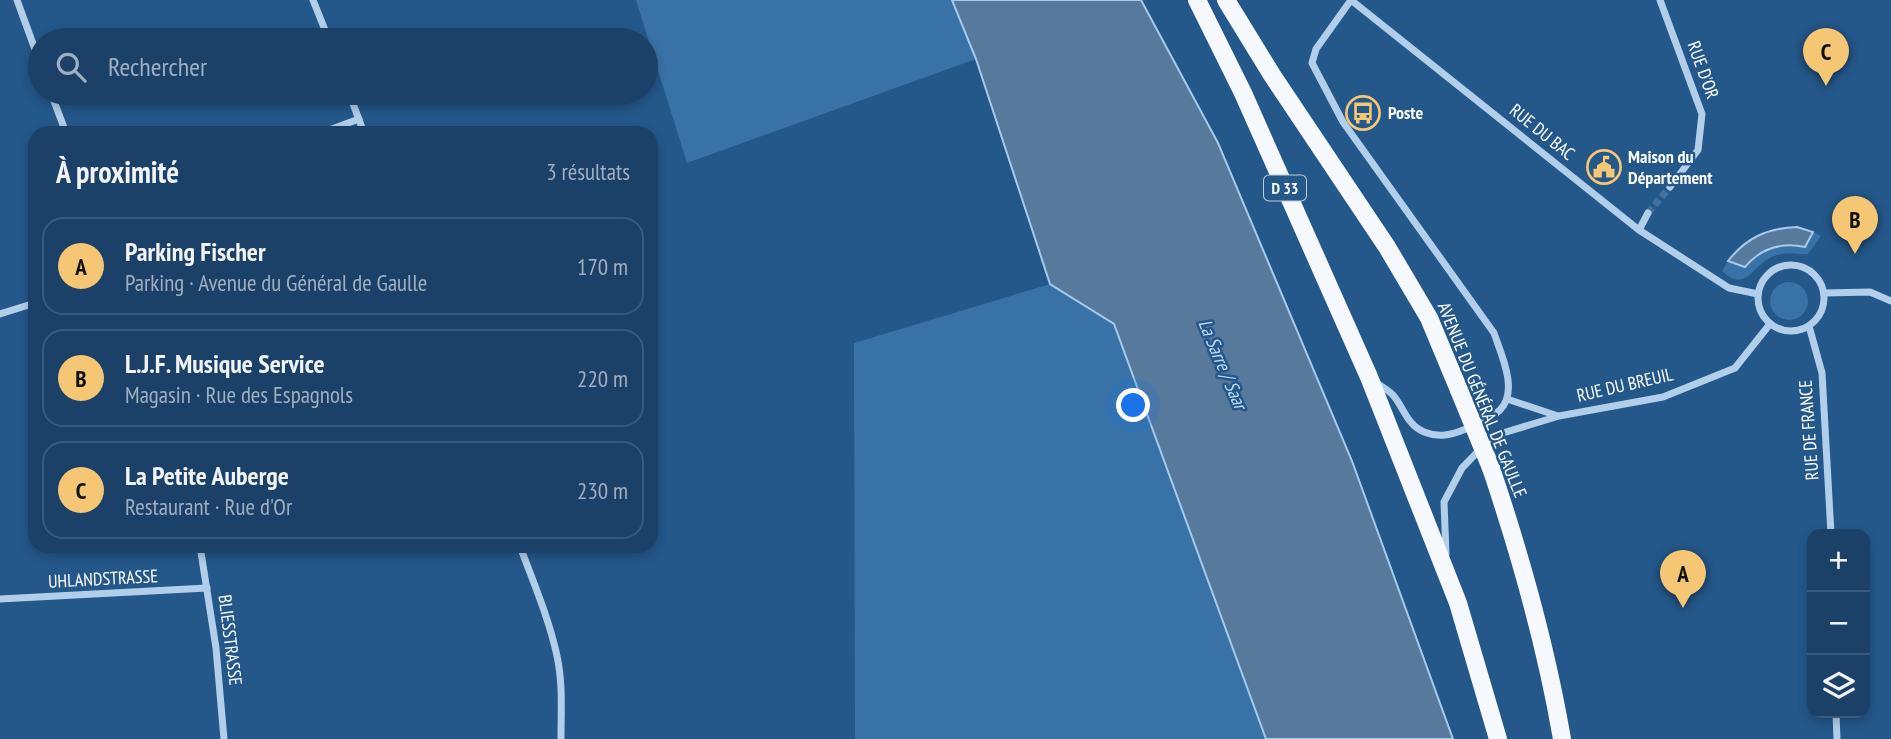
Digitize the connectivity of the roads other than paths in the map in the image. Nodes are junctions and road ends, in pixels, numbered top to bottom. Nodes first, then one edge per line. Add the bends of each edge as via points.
1 (17, 0) edge
2 (313, 0) edge
3 (1197, 0) edge
4 (1226, 0) edge
5 (1351, 0) edge
6 (1660, 0) edge
7 (324, 28) edge
8 (28, 30) edge
9 (56, 105) edge
10 (354, 105) edge
11 (359, 119) junction
12 (63, 126) edge
13 (340, 126) edge
14 (362, 126) edge
15 (1670, 187) tunnel mouth
16 (1648, 213) tunnel mouth
17 (1639, 229) junction
18 (1824, 293) junction
19 (1758, 294) junction
20 (1891, 301) edge
21 (28, 305) edge
22 (0, 314) edge
23 (1770, 324) junction
24 (1809, 326) junction
25 (1369, 377) junction
26 (1507, 399) junction
27 (1559, 416) junction
28 (1831, 529) edge
29 (201, 553) edge
30 (523, 553) edge
31 (207, 588) junction
32 (0, 599) edge
33 (1458, 603) junction
34 (1836, 718) edge
35 (224, 739) edge
36 (561, 739) edge
37 (1497, 739) edge
38 (1507, 739) edge
39 (1562, 739) edge
40 (1836, 739) edge

1 - 8 street
2 - 7 street
3 - 25 main road, D 33
4 - 39 main road, AVENUE DU GÉNÉRAL DE GAULLE, bridge via 1388,247 1429,318 1517,544 1550,670
5 - 17 street, RUE DU BAC
5 - 26 street via 1316,49 1312,64 1343,122 1494,333 1508,371
6 - 15 street, RUE D'OR via 1702,114 1698,150
9 - 12 street
10 - 11 street
11 - 13 street
11 - 14 street
16 - 17 street
17 - 19 street, RUE DU BAC via 1728,288
18 - 19 street via 1812,272 1790,265 1768,273
18 - 20 street via 1870,292
18 - 24 street via 1818,317
19 - 23 street via 1762,316
21 - 22 street
23 - 24 street via 1782,331
23 - 27 street, RUE DU BREUIL via 1735,368 1663,397
24 - 28 street, RUE DE FRANCE via 1822,373
25 - 26 street via 1393,395 1420,431 1434,436 1451,435 1482,422
25 - 33 main road, D 33
26 - 27 street, RUE DU BREUIL
27 - 33 street via 1493,436 1451,486 1444,502 1445,548
29 - 31 street, BLIESSTRASSE
30 - 36 street via 557,658
31 - 32 street, UHLANDSTRASSE
31 - 35 street, BLIESSTRASSE
33 - 37 main road, D 33
33 - 38 main road
34 - 40 street

